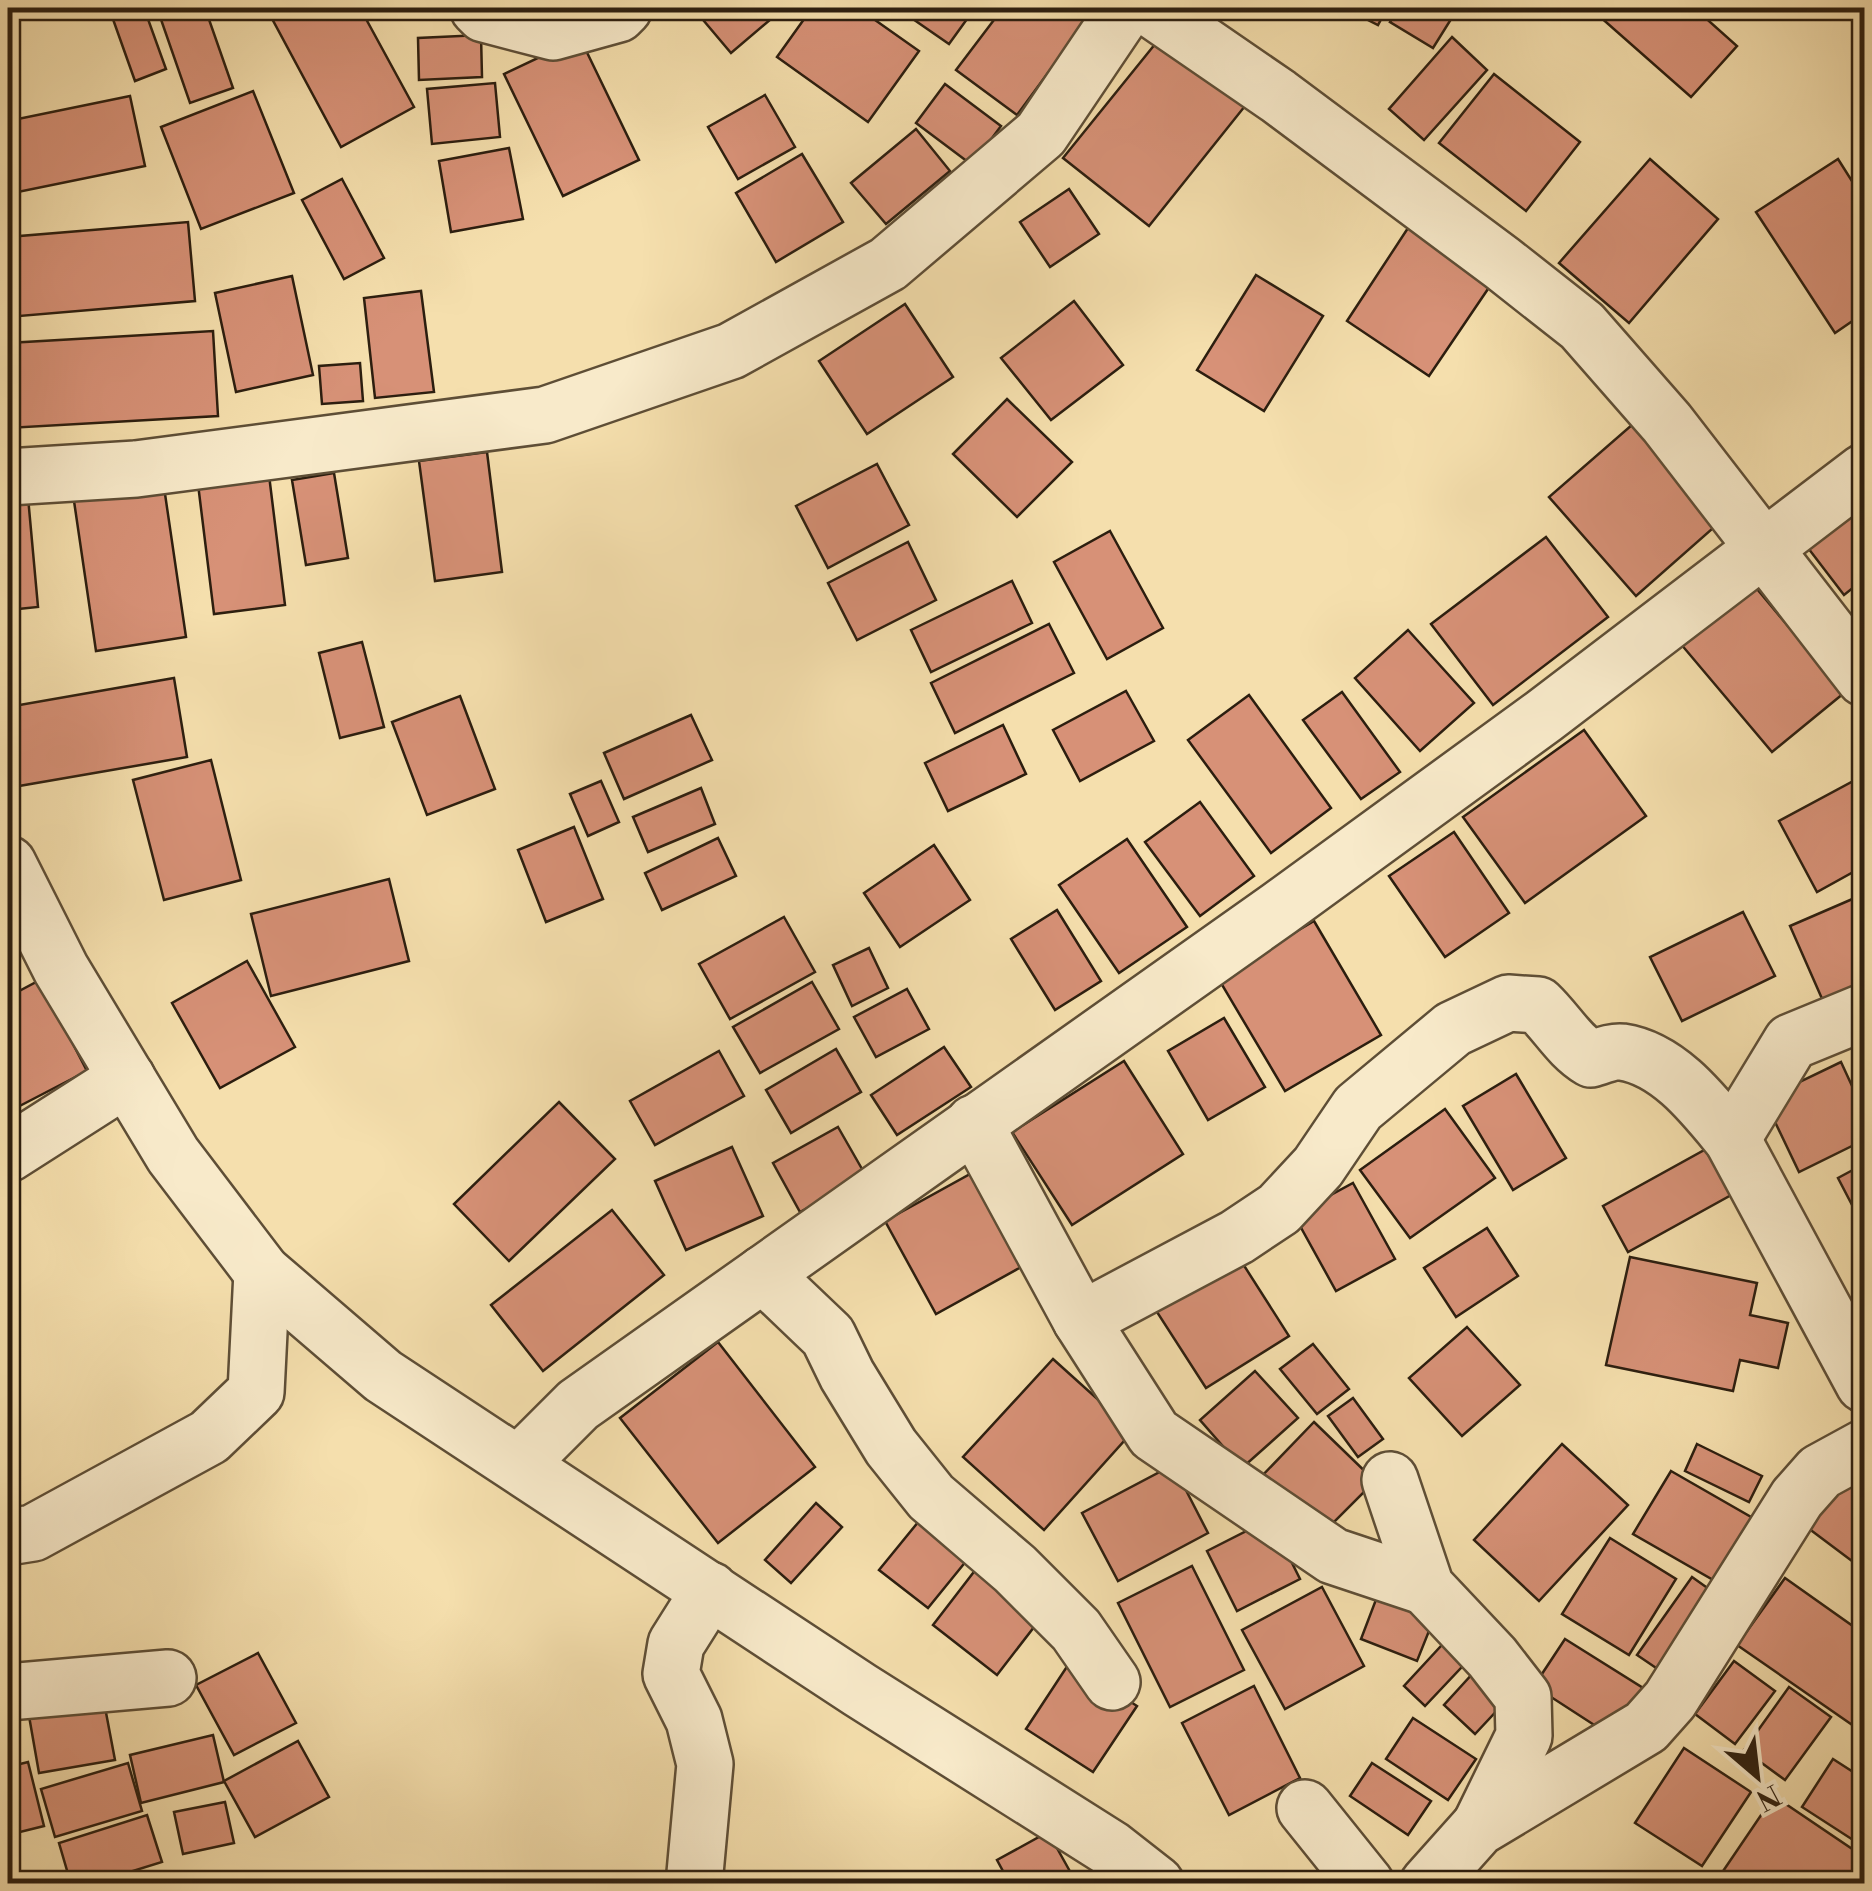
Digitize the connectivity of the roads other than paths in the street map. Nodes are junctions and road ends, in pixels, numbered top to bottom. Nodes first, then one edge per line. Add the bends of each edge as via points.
1 (478, 8) edge
2 (624, 8) edge
3 (1126, 8) edge
4 (1150, 8) edge
5 (1864, 472) edge
6 (8, 477) edge
7 (1763, 547) junction
8 (1864, 678) edge
9 (8, 864) edge
10 (1864, 1012) edge
11 (127, 1078) junction
12 (974, 1123) junction
13 (1732, 1140) junction
14 (8, 1154) edge
15 (262, 1272) junction
16 (763, 1274) junction
17 (1081, 1320) junction
18 (1864, 1384) edge
19 (1864, 1448) edge
20 (519, 1464) junction
21 (1390, 1480) dead end
22 (8, 1538) edge
23 (1426, 1587) junction
24 (710, 1590) junction
25 (168, 1678) dead end
26 (1112, 1682) dead end
27 (8, 1692) edge
28 (1305, 1808) dead end
29 (1478, 1828) junction
30 (694, 1884) edge
31 (1156, 1884) edge
32 (1366, 1884) edge
33 (1428, 1884) edge

1 - 2 street via 553,32
3 - 6 street via 1041,134 888,264 731,351 545,416 136,469
4 - 7 street via 1582,326 1668,423
5 - 7 street
7 - 8 street
7 - 12 street via 1528,728
9 - 11 street
10 - 13 street via 1791,1042
11 - 14 street
11 - 15 street via 173,1156
12 - 16 street
12 - 17 street
13 - 17 street via 1674,1076 1619,1051 1591,1059 1574,1049 1538,1005 1508,1004 1453,1029 1358,1108 1279,1209
13 - 18 street
15 - 20 street via 383,1376
15 - 22 street via 256,1392 209,1437 33,1533
16 - 20 street via 578,1405
16 - 26 street via 828,1336 892,1446 932,1497 1076,1630
17 - 23 street via 1154,1434 1333,1556
19 - 29 street via 1820,1472 1797,1498 1670,1700 1646,1727
20 - 24 street
21 - 23 street
23 - 29 street via 1523,1696 1524,1736
24 - 30 street via 676,1644 671,1674 694,1720 705,1764
24 - 31 street
25 - 27 street
28 - 32 street
29 - 33 street

